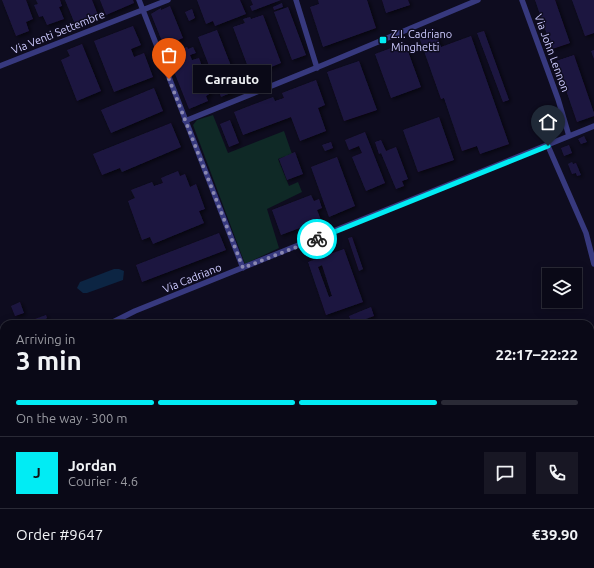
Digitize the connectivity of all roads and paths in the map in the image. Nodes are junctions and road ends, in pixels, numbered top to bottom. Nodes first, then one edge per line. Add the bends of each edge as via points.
1 (139, 0) edge
2 (168, 0) edge
3 (296, 0) edge
4 (478, 0) edge
5 (522, 0) edge
6 (142, 10) junction
7 (0, 66) edge
8 (317, 68) junction
9 (185, 120) junction
10 (594, 126) edge
11 (570, 136) junction
12 (548, 146) junction
13 (594, 264) edge
14 (243, 268) junction
15 (117, 320) edge

1 - 6 street
2 - 6 street, Via Venti Settembre
3 - 8 street
4 - 8 street
5 - 11 street, Via John Lennon
6 - 7 street, Via Venti Settembre
6 - 9 street
8 - 9 street
9 - 14 street
10 - 11 street, Via Cadriano
11 - 12 street, Via Cadriano
12 - 13 street via 586,233
12 - 14 street, Via Cadriano
14 - 15 street, Via Cadriano

